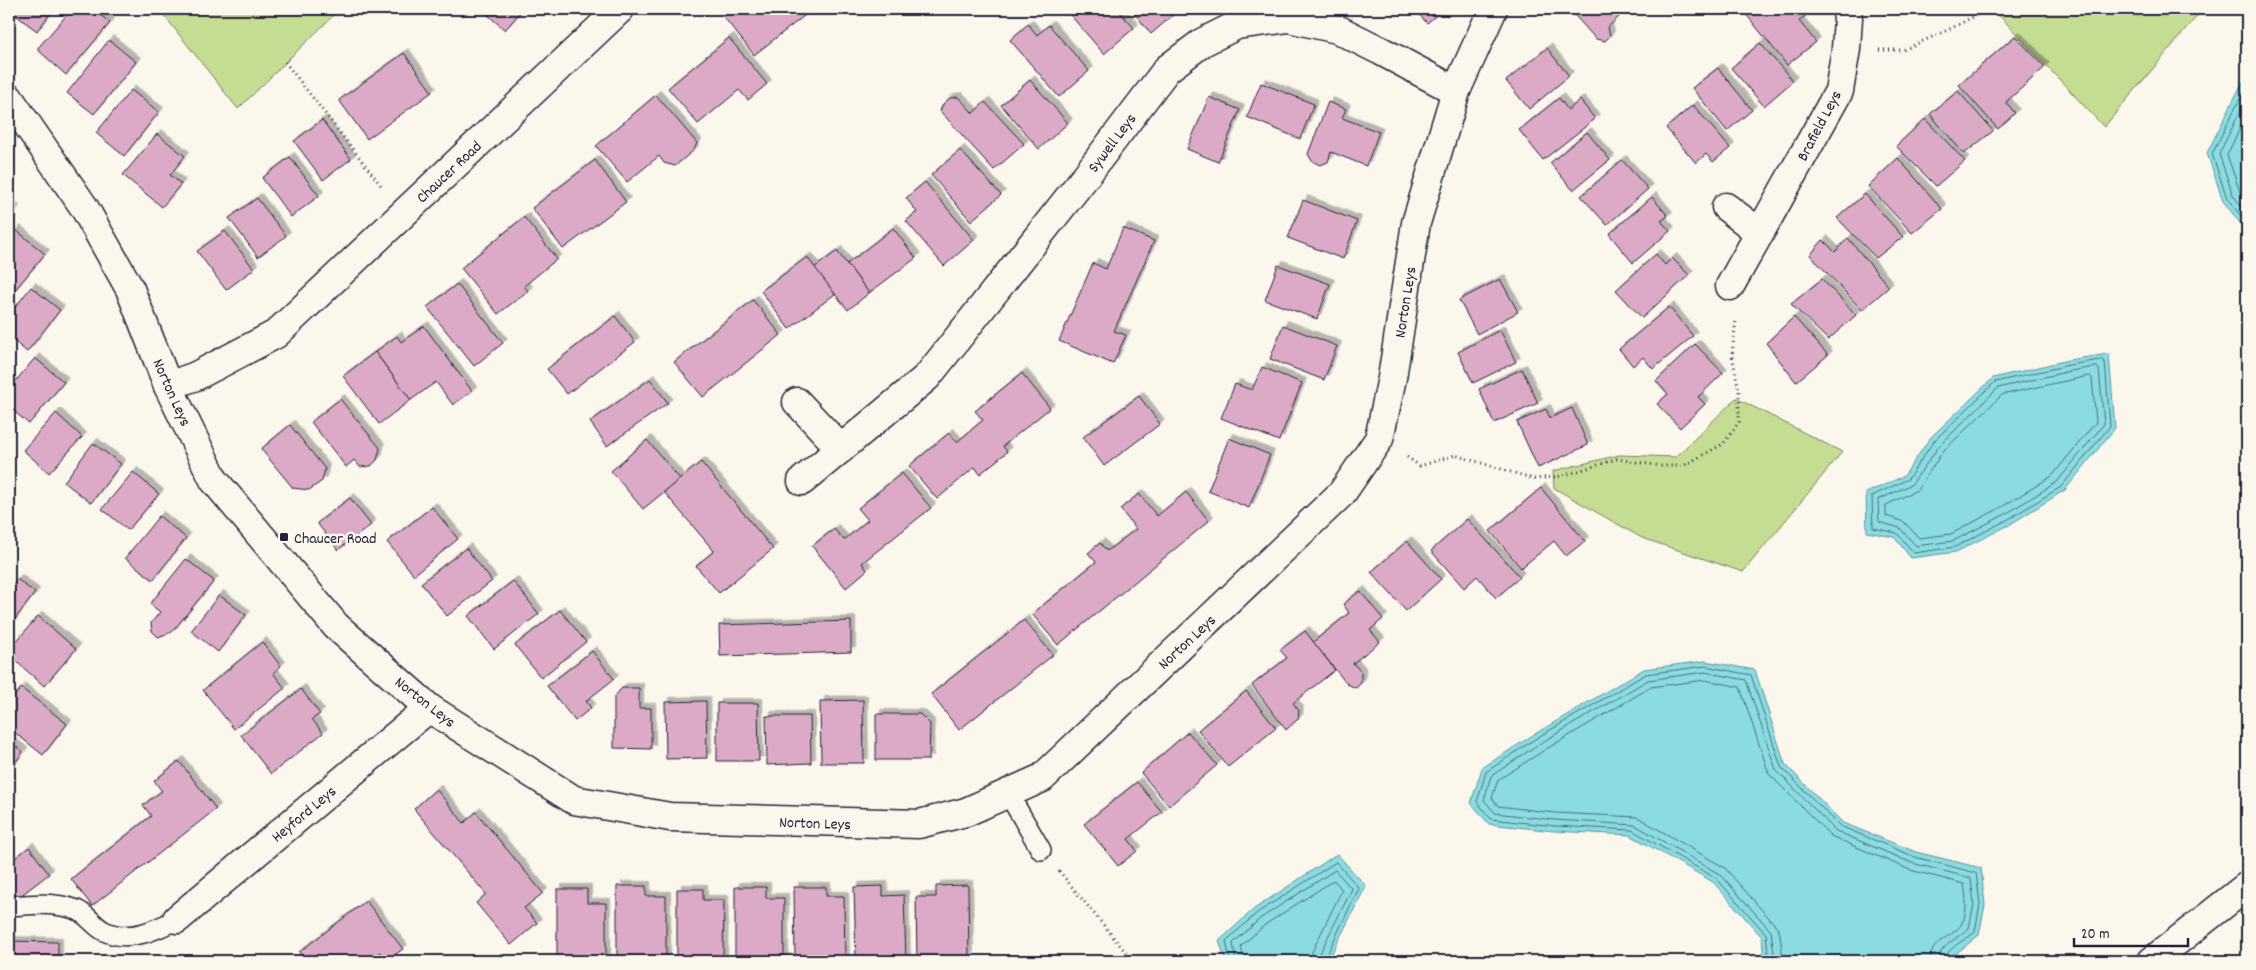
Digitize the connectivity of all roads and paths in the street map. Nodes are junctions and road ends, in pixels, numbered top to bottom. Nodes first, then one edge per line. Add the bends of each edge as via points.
1 (620, 9) edge
2 (1494, 9) edge
3 (1846, 9) edge
4 (1988, 9) edge
5 (1846, 49) junction
6 (285, 62) dead end
7 (1456, 92) junction
8 (9, 98) edge
9 (1726, 207) dead end
10 (403, 214) junction
11 (1760, 233) junction
12 (1730, 286) joint
13 (168, 386) junction
14 (797, 402) dead end
15 (1379, 440) junction
16 (841, 449) junction
17 (802, 482) dead end
18 (430, 708) junction
19 (1008, 793) junction
20 (1041, 850) joint
21 (2247, 886) edge
22 (9, 906) edge
23 (177, 919) joint
24 (1133, 961) edge
25 (2152, 961) edge

1 - 10 street, Chaucer Road
2 - 7 street, Norton Leys
3 - 5 street, Brafield Leys
4 - 5 path via 1904,50
5 - 11 street, Brafield Leys via 1839,91
6 - 10 path
7 - 15 street, Norton Leys via 1416,222
7 - 16 street, Sywell Leys via 1336,29 1289,18 1237,25 1202,42 1167,68 928,377
8 - 13 street, Norton Leys via 89,215 130,289
9 - 11 street
10 - 13 street, Chaucer Road via 276,334 196,376
11 - 12 street, Brafield Leys
12 - 15 path via 1738,306 1732,354 1740,392 1739,422 1724,444 1682,466 1618,459 1562,476 1534,479 1455,455 1420,466
13 - 18 street, Norton Leys via 214,480 336,626
14 - 16 street
15 - 19 street, Norton Leys via 1342,493 1042,778
16 - 17 street, Sywell Leys
18 - 19 street, Norton Leys via 574,800 670,818 919,824 966,812
18 - 23 street, Heyford Leys
19 - 20 lane
20 - 24 path
21 - 25 street
22 - 23 lane via 48,903 79,911 104,931 128,936 156,929

